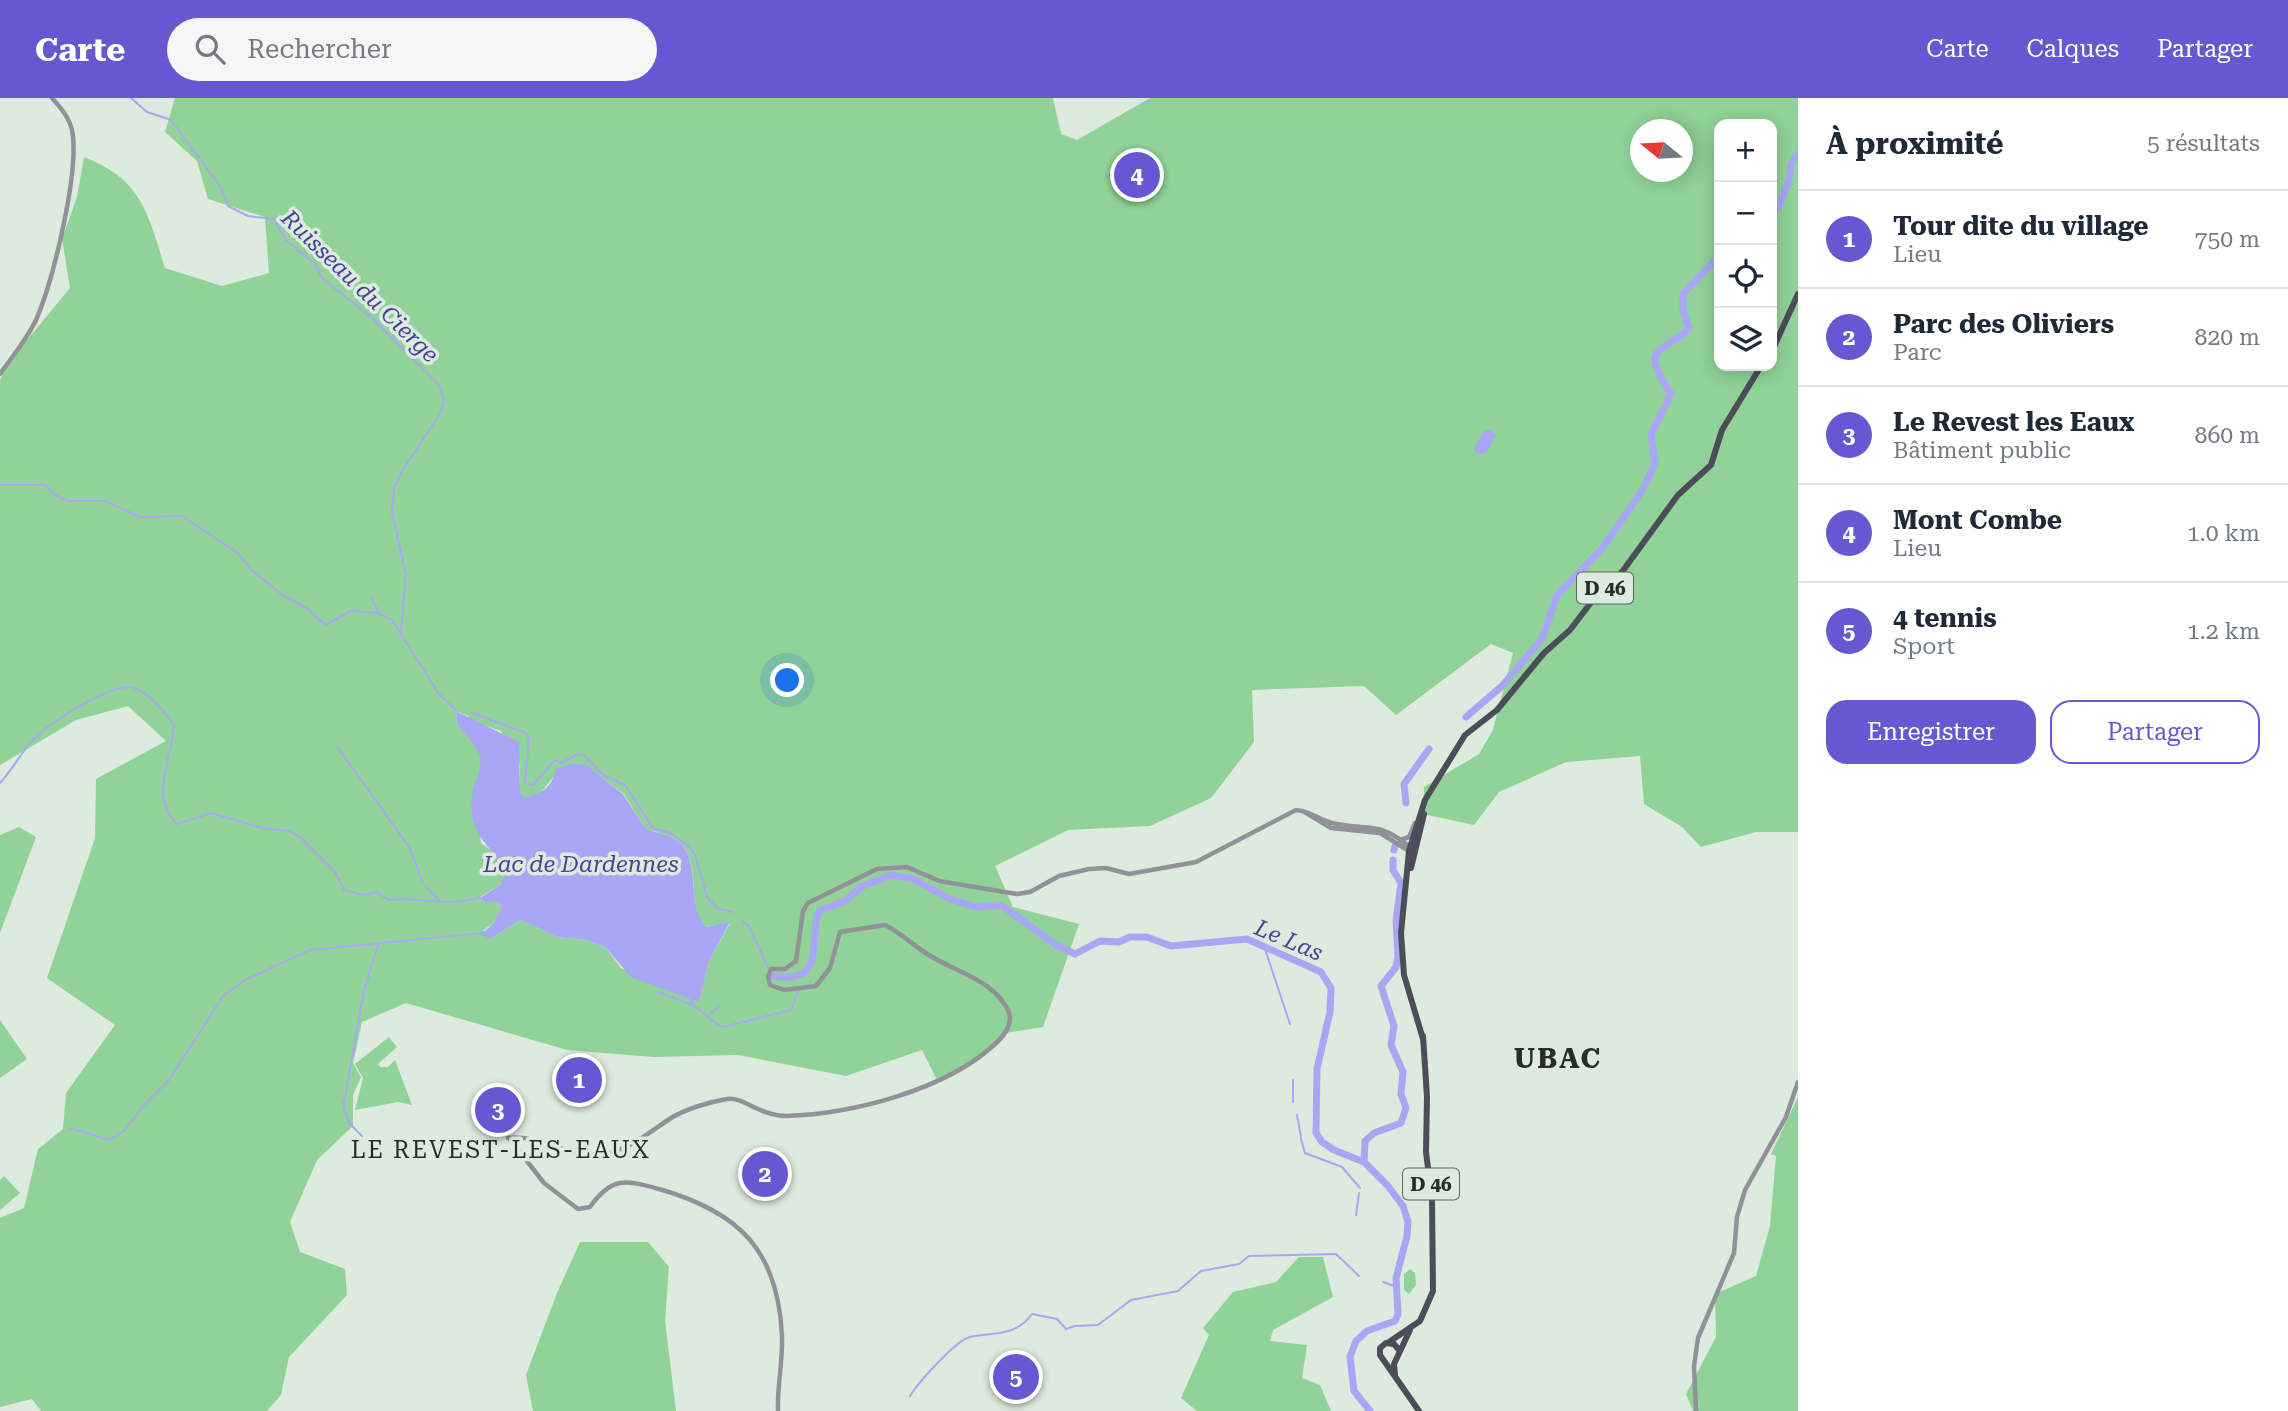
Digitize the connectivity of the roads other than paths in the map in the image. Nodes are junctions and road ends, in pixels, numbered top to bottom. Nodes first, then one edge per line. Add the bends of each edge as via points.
1 (52, 98) edge
2 (1798, 294) edge
3 (1777, 328) edge
4 (1777, 340) edge
5 (1757, 371) edge
6 (0, 374) edge
7 (1430, 791) junction
8 (1421, 809) junction
9 (1303, 810) junction
10 (1421, 824) junction
11 (1400, 840) junction
12 (1410, 849) junction
13 (1409, 866) junction
14 (1798, 1082) edge
15 (1414, 1326) junction
16 (1389, 1342) junction
17 (1399, 1350) junction
18 (1396, 1359) junction
19 (1386, 1361) junction
20 (1396, 1376) junction
21 (778, 1411) edge
22 (1419, 1411) edge
23 (1696, 1411) edge

1 - 6 street via 65,114 73,138 66,213 35,322
2 - 3 main road
2 - 4 main road
5 - 7 main road, D 46 via 1733,408 1706,472 1678,495 1622,572 1497,710 1465,735
7 - 8 main road, D 46
7 - 10 main road, D 46
8 - 11 street via 1410,835
8 - 12 main road, D 46
9 - 11 street via 1332,824 1382,828
9 - 12 street via 1331,828 1380,833
9 - 21 street via 1289,812 1203,860 1129,874 1089,869 1056,877 1027,893 1008,894 939,881 907,867 872,870 810,900 802,913 796,961 769,972 772,987 816,986 830,968 840,932 883,924 1002,1001 1010,1022 997,1042 958,1072 871,1102 785,1116 762,1113 730,1098 680,1114 642,1140 608,1153 591,1154 508,1138 565,1200 581,1210 590,1207 608,1186 630,1182 704,1206 748,1236 768,1267 780,1316
10 - 12 street
10 - 13 main road, D 46
11 - 12 street
12 - 13 main road, D 46
13 - 15 main road, D 46 via 1401,939 1404,975 1423,1038 1426,1152 1433,1199 1433,1291 1427,1311
14 - 23 street via 1784,1121 1745,1190 1734,1253 1697,1341
15 - 16 main road, D 46
15 - 17 main road, D 46
16 - 17 main road
16 - 19 main road via 1380,1349
17 - 18 main road
18 - 19 main road
18 - 20 main road
19 - 20 main road
20 - 22 main road

